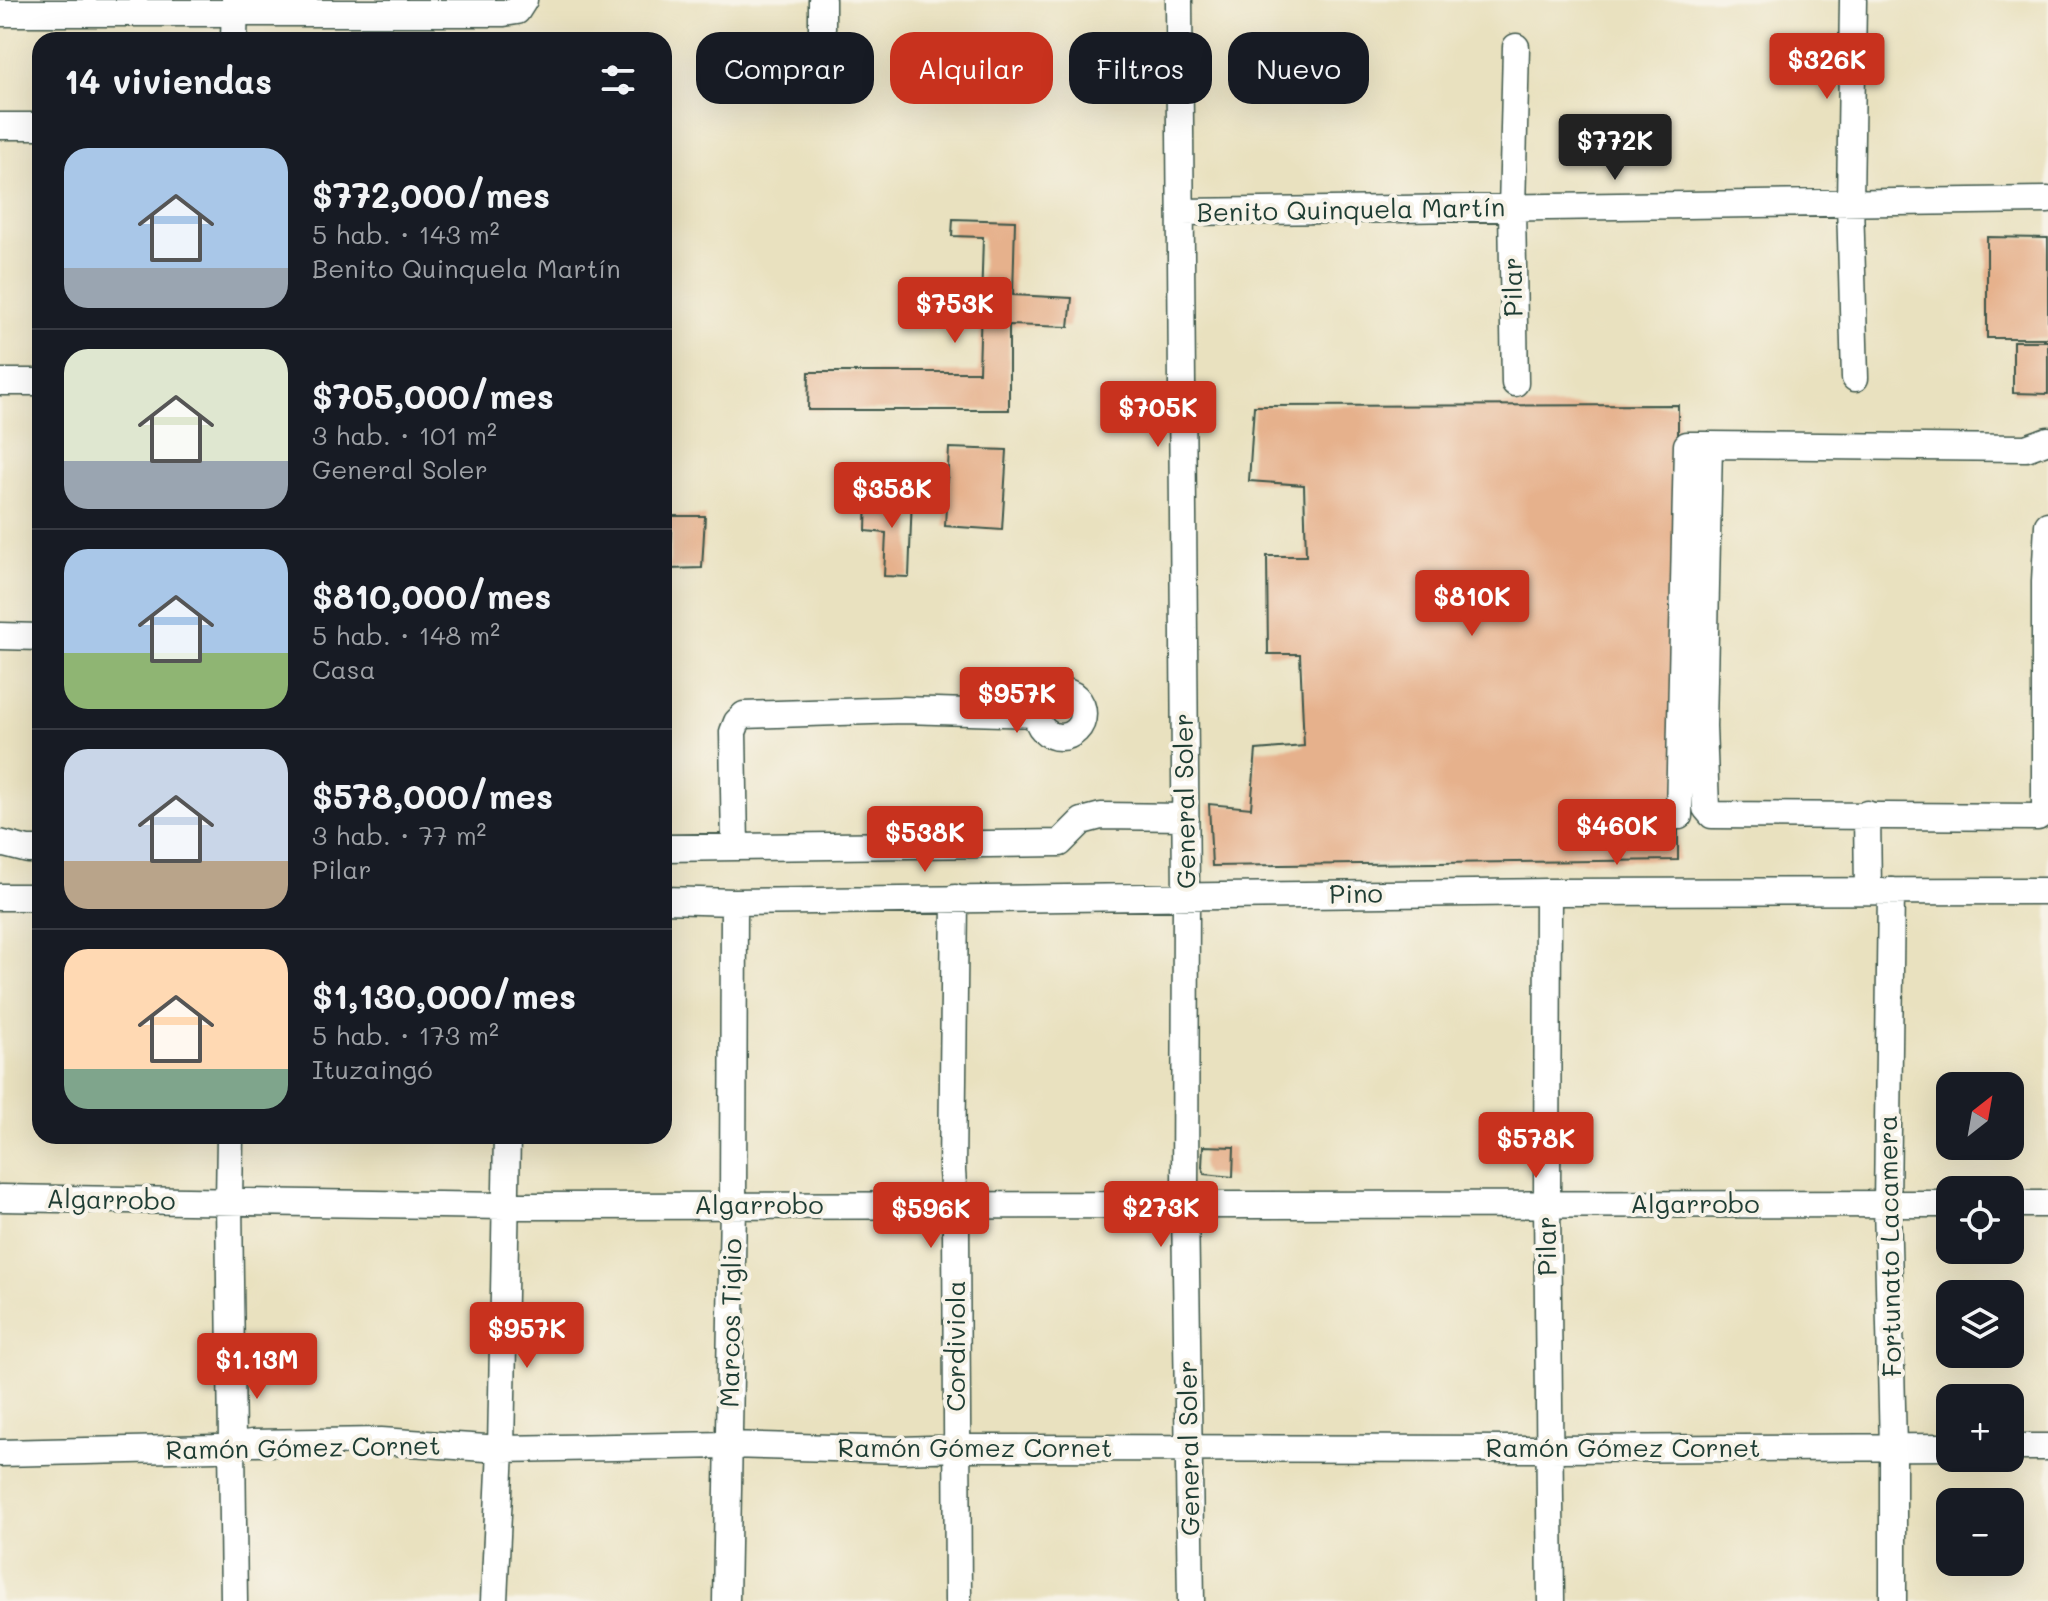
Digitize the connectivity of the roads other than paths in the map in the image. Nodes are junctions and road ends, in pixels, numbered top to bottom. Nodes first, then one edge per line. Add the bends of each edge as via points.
1 (822, 0) edge
2 (1179, 0) edge
3 (1853, 0) edge
4 (520, 6) edge
5 (235, 7) edge
6 (0, 13) edge
7 (234, 32) edge
8 (822, 32) edge
9 (1516, 47) dead end
10 (0, 126) edge
11 (32, 126) edge
12 (2048, 200) edge
13 (1850, 203) junction
14 (1512, 209) junction
15 (1182, 212) junction
16 (1855, 378) dead end
17 (0, 382) edge
18 (32, 382) edge
19 (1515, 383) dead end
20 (1709, 445) junction
21 (2041, 449) edge
22 (2048, 525) edge
23 (0, 636) edge
24 (32, 637) edge
25 (1037, 714) dead end
26 (1867, 814) junction
27 (1679, 816) dead end
28 (1185, 817) junction
29 (0, 843) edge
30 (735, 847) junction
31 (672, 848) edge
32 (32, 850) edge
33 (1879, 891) junction
34 (2048, 891) edge
35 (1548, 892) junction
36 (0, 897) edge
37 (32, 897) edge
38 (1186, 897) junction
39 (955, 898) junction
40 (672, 900) edge
41 (734, 902) junction
42 (230, 1144) edge
43 (507, 1144) edge
44 (0, 1198) edge
45 (229, 1202) junction
46 (953, 1204) junction
47 (1887, 1204) junction
48 (1936, 1204) edge
49 (2024, 1204) edge
50 (2048, 1204) edge
51 (733, 1205) junction
52 (1547, 1205) junction
53 (504, 1206) junction
54 (1185, 1206) junction
55 (728, 1445) junction
56 (233, 1446) junction
57 (1893, 1447) junction
58 (1936, 1447) edge
59 (2024, 1447) edge
60 (2048, 1447) edge
61 (957, 1448) junction
62 (501, 1449) junction
63 (1189, 1449) junction
64 (1550, 1449) junction
65 (0, 1453) edge
66 (234, 1601) edge
67 (494, 1601) edge
68 (726, 1601) edge
69 (958, 1601) edge
70 (1191, 1601) edge
71 (1551, 1601) edge
72 (1893, 1601) edge

1 - 8 street
2 - 15 street, General Soler
3 - 13 street
4 - 5 street via 504,13
5 - 6 street
5 - 7 street
9 - 14 street, Pilar
10 - 11 street
12 - 13 street, Benito Quinquela Martín
13 - 14 street, Benito Quinquela Martín
13 - 16 street
14 - 15 street, Benito Quinquela Martín
14 - 19 street, Pilar
15 - 28 street, General Soler
17 - 18 street
20 - 21 street
20 - 26 street via 1706,808 1712,815
20 - 27 street via 1687,445
22 - 26 street via 2045,811 2038,817
23 - 24 street
25 - 30 street via 903,710 744,715 733,732
26 - 33 street, Fortunato Lacamera
28 - 30 street via 1101,816 1082,821 1060,843
28 - 38 street, General Soler
29 - 32 street
30 - 31 street
33 - 34 street, Pino
33 - 35 street, Pino
33 - 47 street, Fortunato Lacamera
35 - 38 street, Pino
35 - 52 street, Pilar
36 - 37 street
38 - 39 street, Pino
38 - 54 street, General Soler
39 - 41 street, Pino
39 - 46 street, Cordiviola
40 - 41 street, Pino
41 - 51 street, Marcos Tiglio
42 - 45 street
43 - 53 street
44 - 45 street, Algarrobo
45 - 53 street, Algarrobo
45 - 56 street
46 - 51 street, Algarrobo
46 - 54 street, Algarrobo
46 - 61 street, Cordiviola
47 - 48 street, Algarrobo
47 - 52 street, Algarrobo
47 - 57 street, Fortunato Lacamera
49 - 50 street
51 - 53 street, Algarrobo
51 - 55 street, Marcos Tiglio
52 - 54 street, Algarrobo
52 - 64 street, Pilar
53 - 62 street
54 - 63 street, General Soler
55 - 61 street, Ramón Gómez Cornet
55 - 62 street, Ramón Gómez Cornet
55 - 68 street, Marcos Tiglio
56 - 62 street, Ramón Gómez Cornet via 381,1441
56 - 65 street, Ramón Gómez Cornet
56 - 66 street
57 - 58 street, Ramón Gómez Cornet
57 - 64 street, Ramón Gómez Cornet
57 - 72 street, Fortunato Lacamera
59 - 60 street
61 - 63 street, Ramón Gómez Cornet
61 - 69 street, Cordiviola
62 - 67 street
63 - 64 street, Ramón Gómez Cornet
63 - 70 street, General Soler
64 - 71 street, Pilar

